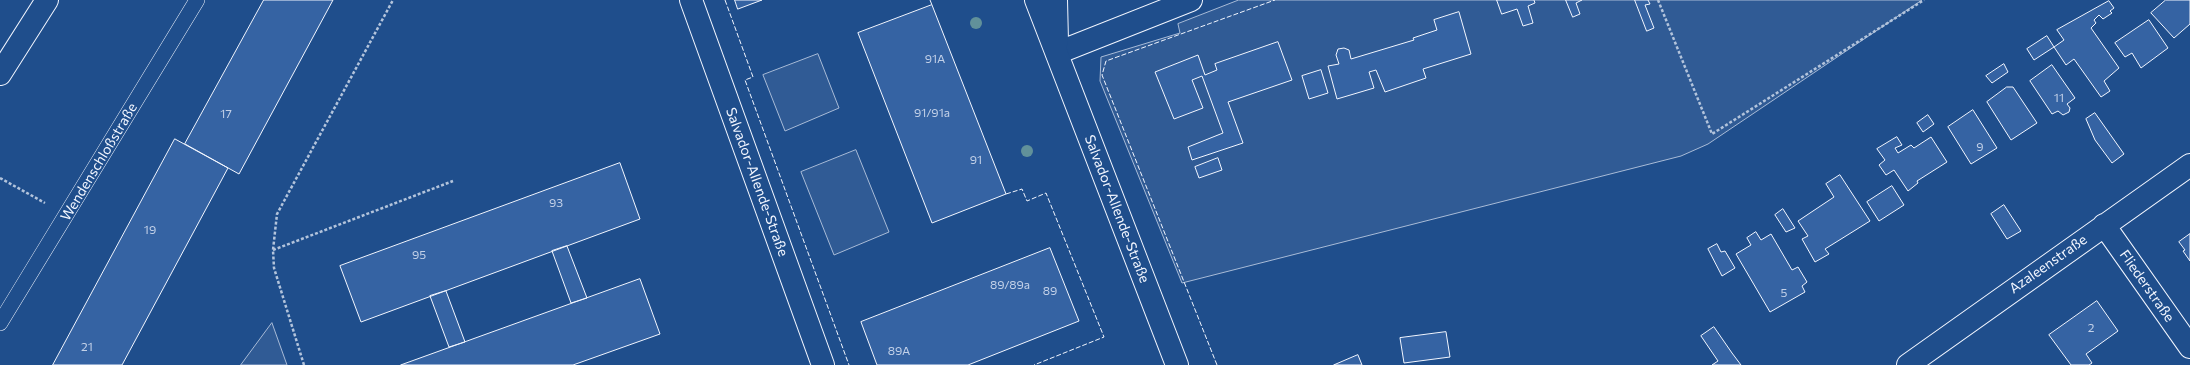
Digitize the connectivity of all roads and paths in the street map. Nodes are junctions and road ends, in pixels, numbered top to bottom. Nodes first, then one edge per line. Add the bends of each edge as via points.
1 (46, 0) edge
2 (197, 0) edge
3 (393, 0) edge
4 (690, 0) edge
5 (1036, 0) edge
6 (1056, 0) edge
7 (1191, 0) edge
8 (1658, 0) edge
9 (1924, 0) edge
10 (1057, 53) junction
11 (0, 74) edge
12 (2190, 165) edge
13 (0, 178) edge
14 (453, 181) dead end
15 (66, 215) junction
16 (2104, 225) junction
17 (273, 250) junction
18 (0, 324) edge
19 (2190, 347) edge
20 (304, 365) edge
21 (823, 365) edge
22 (1177, 365) edge
23 (1908, 365) edge

1 - 11 street
2 - 15 lane, Wendenschloßstraße
3 - 17 path via 277,214
4 - 21 street, Salvador-Allende-Straße
5 - 10 street, Salvador-Allende-Straße
6 - 10 street, Salvador-Allende-Straße
7 - 10 street
8 - 9 path via 1712,134
10 - 22 street, Salvador-Allende-Straße
12 - 16 street, Azaleenstraße
13 - 15 path
14 - 17 path
15 - 18 lane, Wendenschloßstraße
16 - 19 street, Fliederstraße
16 - 23 street, Azaleenstraße
17 - 20 path via 274,268

